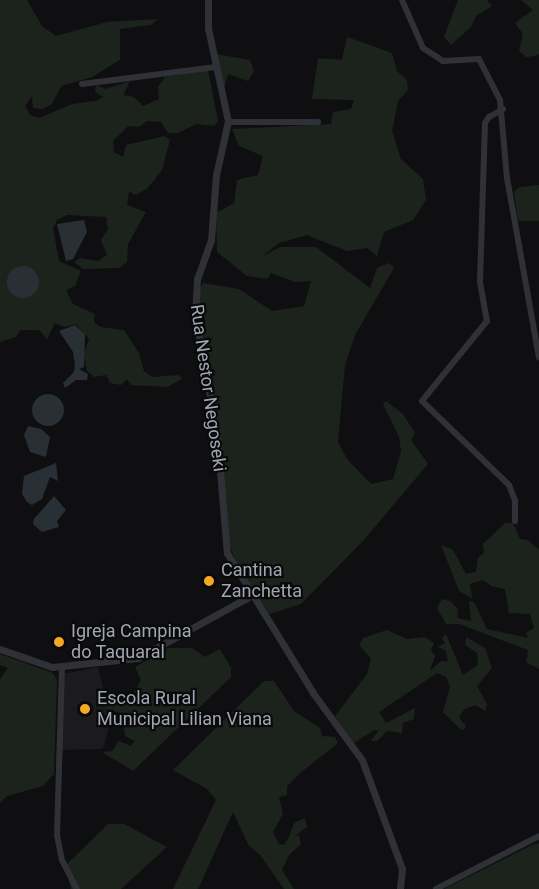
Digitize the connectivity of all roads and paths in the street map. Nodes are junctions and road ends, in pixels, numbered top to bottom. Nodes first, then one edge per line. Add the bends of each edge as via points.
1 (208, 0) edge
2 (402, 0) edge
3 (216, 67) junction
4 (82, 84) dead end
5 (503, 109) junction
6 (228, 122) junction
7 (318, 122) dead end
8 (539, 357) edge
9 (515, 521) dead end
10 (252, 595) junction
11 (0, 649) edge
12 (62, 667) junction
13 (539, 836) edge
14 (76, 889) edge
15 (400, 889) edge
16 (436, 889) edge

1 - 3 street, Rua Nestor Negoseki via 208,28
2 - 5 street via 423,48 443,61 479,59 489,72
3 - 4 street
3 - 6 street, Rua Nestor Negoseki
5 - 8 street via 507,178
5 - 9 street via 485,123 480,282 487,321 422,401 509,485 516,501
6 - 7 street
6 - 10 street, Rua Nestor Negoseki via 216,175 212,240 197,279 195,314 217,435 226,546
10 - 12 street via 147,655
10 - 15 street, Rua Nestor Negoseki via 362,760 402,868
11 - 12 street via 27,661
12 - 14 street via 57,834 62,860
13 - 16 street

